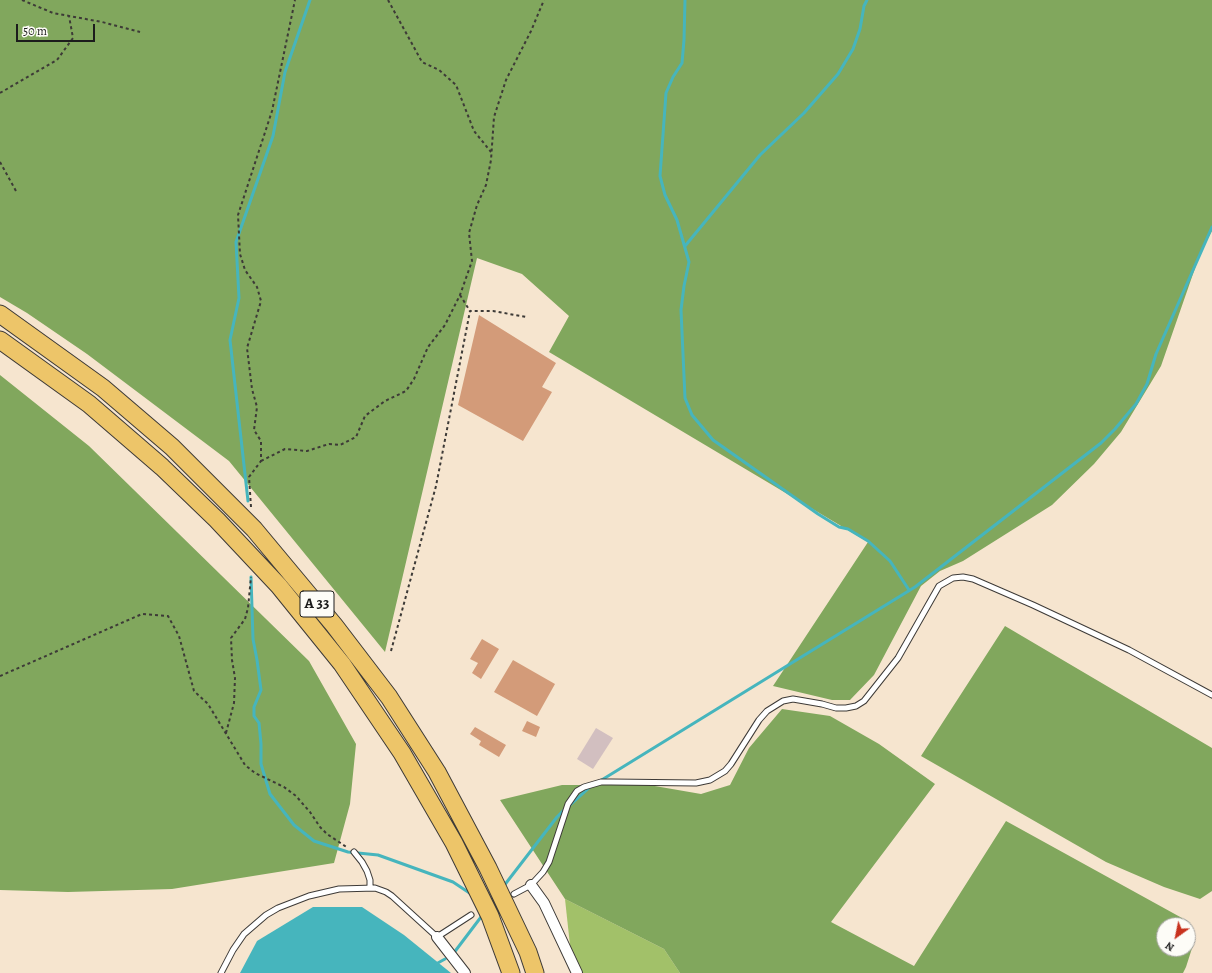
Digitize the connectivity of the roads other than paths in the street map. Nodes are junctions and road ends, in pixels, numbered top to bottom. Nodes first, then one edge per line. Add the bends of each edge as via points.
1 (0, 314) edge
2 (0, 340) edge
3 (1212, 695) edge
4 (354, 852) road end
5 (531, 885) junction
6 (370, 888) junction
7 (514, 894) dead end
8 (471, 914) dead end
9 (437, 937) junction
10 (221, 973) edge
11 (465, 973) edge
12 (511, 973) edge
13 (535, 973) edge
14 (577, 973) edge

1 - 13 highway, A 33 via 103,388 172,447 254,530 334,625 389,697 437,772 488,868 528,952
2 - 12 highway, A 33 via 89,404 162,467 217,520 288,598 342,664 402,753 454,843 490,916
3 - 5 lane via 1129,650 1033,605 973,579 953,578 939,586 898,658 864,701 856,706 836,708 792,699 783,701 767,711 731,764 710,780 696,783 601,782 577,791 568,804 549,862 544,872
4 - 6 lane via 367,871
5 - 7 lane
5 - 14 street via 544,903
6 - 9 lane via 381,889 392,896
6 - 10 lane via 339,889 309,896 272,911 244,934
8 - 9 lane
9 - 11 street

